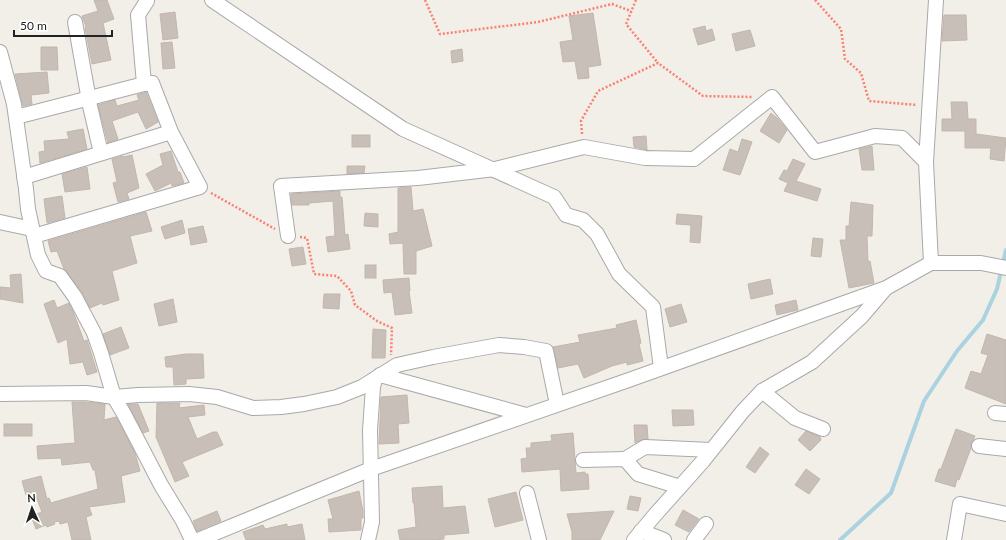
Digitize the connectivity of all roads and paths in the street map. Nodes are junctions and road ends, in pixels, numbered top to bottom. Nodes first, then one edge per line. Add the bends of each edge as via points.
1 (148, 0) edge
2 (212, 0) edge
3 (425, 0) edge
4 (636, 0) edge
5 (815, 0) edge
6 (936, 0) edge
7 (631, 11) junction
8 (75, 22) dead end
9 (0, 52) edge
10 (658, 63) junction
11 (144, 84) junction
12 (772, 97) junction
13 (89, 98) junction
14 (929, 106) junction
15 (16, 117) junction
16 (171, 132) junction
17 (584, 147) junction
18 (102, 153) junction
19 (926, 162) junction
20 (495, 169) junction
21 (24, 176) junction
22 (200, 187) junction
23 (0, 222) edge
24 (33, 232) junction
25 (288, 236) junction
26 (931, 263) junction
27 (1006, 268) edge
28 (886, 288) junction
29 (662, 368) junction
30 (381, 374) junction
31 (762, 391) junction
32 (0, 394) edge
33 (114, 397) junction
34 (557, 404) junction
35 (526, 415) junction
36 (823, 429) dead end
37 (979, 446) dead end
38 (1006, 449) edge
39 (711, 450) junction
40 (625, 459) junction
41 (582, 460) dead end
42 (371, 470) junction
43 (680, 487) junction
44 (527, 493) dead end
45 (1006, 514) edge
46 (706, 524) dead end
47 (637, 536) edge
48 (192, 540) edge
49 (198, 540) edge
50 (368, 540) edge
51 (539, 540) edge
52 (664, 540) edge
53 (694, 540) edge
54 (954, 540) edge

1 - 11 street via 138,15
2 - 20 street via 403,129
3 - 7 path via 440,34 538,22 612,4
4 - 7 path
5 - 14 path via 840,30 845,59 860,72 869,101
6 - 14 street
7 - 10 path via 626,24
8 - 13 street
9 - 15 street
10 - 12 path via 703,96
10 - 17 path via 598,91 580,121
11 - 13 street
11 - 16 street via 152,83
12 - 17 street via 694,159 645,158
12 - 19 street via 815,152 875,136 902,138
13 - 15 street
13 - 18 street
14 - 19 street
15 - 21 street
16 - 18 street
16 - 22 street
17 - 20 street
18 - 21 street
19 - 26 street
20 - 25 street via 418,178 281,186
20 - 29 street via 554,196 566,215 582,220 597,234 618,274 653,307
21 - 24 street
22 - 24 street
22 - 25 path
23 - 24 street
24 - 33 street via 38,255 46,271 60,276 75,297 94,333
25 - 30 path via 307,238 314,274 337,276 351,291 355,305 392,328
26 - 27 street via 981,263
26 - 28 street
28 - 29 street
28 - 31 street via 862,316 812,362
29 - 34 street
30 - 33 street via 362,387 337,397 281,407 253,408 217,397 189,394
30 - 34 street via 397,365 433,356 499,345 546,350
30 - 35 street
30 - 42 street via 373,387
31 - 36 street via 795,418
31 - 39 street
32 - 33 street via 86,393
33 - 48 street
34 - 35 street
35 - 42 street
37 - 38 street
39 - 40 street via 645,447
39 - 43 street
40 - 41 street
40 - 43 street via 638,474
42 - 49 street
42 - 50 street via 372,522
43 - 47 street
44 - 51 street
45 - 54 street via 960,504
46 - 53 street
47 - 52 street

